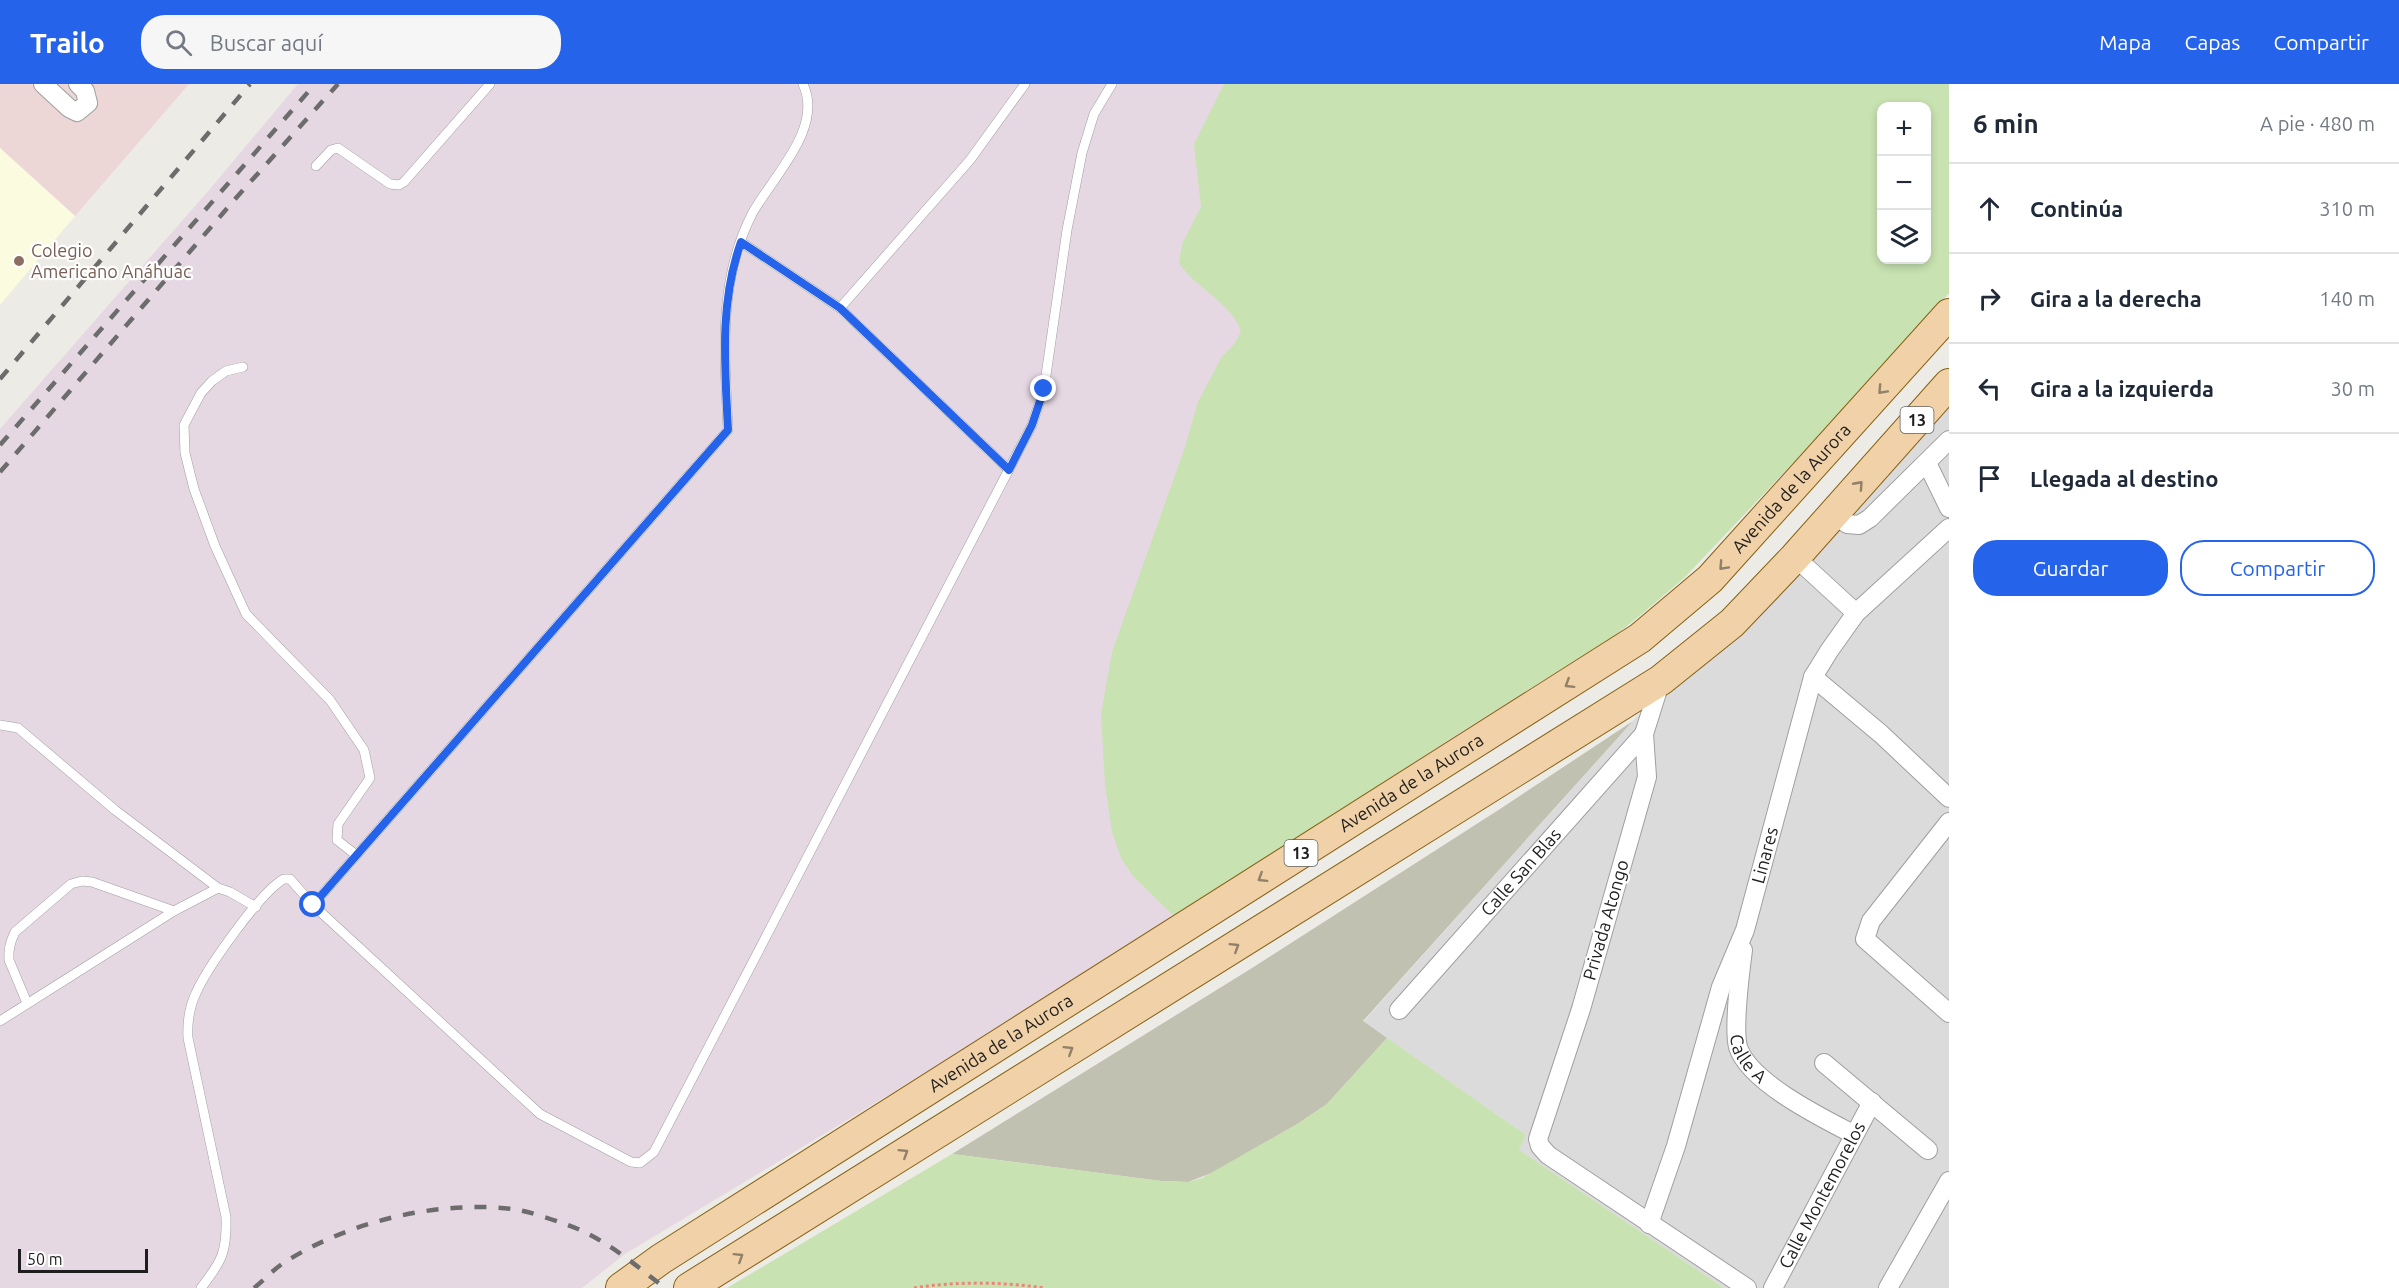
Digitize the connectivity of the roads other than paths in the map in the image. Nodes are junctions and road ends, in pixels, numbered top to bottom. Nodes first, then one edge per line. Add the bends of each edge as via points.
1 (43, 84) edge
2 (78, 84) edge
3 (490, 84) edge
4 (803, 84) edge
5 (1024, 84) edge
6 (1112, 84) edge
7 (316, 166) dead end
8 (741, 242) junction
9 (840, 308) junction
10 (1949, 314) edge
11 (1922, 347) junction
12 (243, 367) dead end
13 (1946, 387) edge
14 (1851, 423) junction
15 (1949, 440) edge
16 (1885, 456) junction
17 (1927, 463) junction
18 (1009, 470) junction
19 (1949, 508) edge
20 (1833, 513) junction
21 (1949, 528) edge
22 (1795, 557) junction
23 (1856, 614) junction
24 (1813, 677) junction
25 (1661, 680) junction
26 (0, 725) edge
27 (1644, 734) junction
28 (1949, 798) edge
29 (1949, 822) edge
30 (356, 855) junction
31 (218, 888) junction
32 (313, 905) junction
33 (256, 907) junction
34 (174, 910) junction
35 (1744, 930) junction
36 (27, 1003) junction
37 (1399, 1010) dead end
38 (1949, 1013) edge
39 (0, 1021) edge
40 (1824, 1063) dead end
41 (1872, 1102) junction
42 (1854, 1134) junction
43 (1928, 1150) dead end
44 (1949, 1181) edge
45 (1649, 1224) junction
46 (201, 1288) edge
47 (621, 1288) edge
48 (689, 1288) edge
49 (1747, 1288) edge
50 (1773, 1288) edge
51 (1888, 1288) edge

1 - 2 street via 77,112 88,103
3 - 7 lane via 399,185 390,184 338,148
4 - 8 lane via 809,106 806,126 762,196
5 - 9 lane via 970,160
6 - 18 lane via 1094,114 1082,153 1044,389 1032,425
8 - 9 lane
8 - 30 lane via 733,263 724,330 728,430
9 - 18 lane
10 - 11 main road, Avenida de la Aurora / 13
11 - 13 main road via 1916,369 1920,380 1930,388
11 -> 14 main road, Avenida de la Aurora / 13
12 - 30 lane via 226,371 201,393 184,425 185,453 215,546 246,614 330,700 364,750 369,778 338,824 337,840
13 - 16 main road, 13
14 - 16 main road via 1875,424 1885,439
14 -> 47 main road, Avenida de la Aurora / 13 via 1710,579 1640,638
15 - 17 street
20 -> 16 main road, 13
17 - 19 street
17 - 20 street via 1859,525 1848,524
18 - 32 lane via 647,1160 640,1163 622,1159 540,1114
20 - 22 main road, 13
21 - 23 street, Linares
22 - 23 street
22 - 25 main road, 13 via 1732,623
23 - 24 street, Linares
24 - 28 street
24 - 35 street, Linares
25 - 27 street, Privada Atongo
48 -> 25 main road, 13
26 - 31 lane via 18,728 115,810
27 - 37 street, Calle San Blas
27 - 45 street, Privada Atongo via 1647,777 1581,1010 1538,1139 1548,1155
29 - 38 street via 1871,921 1865,939
30 - 32 lane
31 - 33 lane
31 - 34 lane
32 - 33 lane via 287,879 280,881
33 - 46 lane via 225,944 197,991 187,1018 226,1217 220,1263
34 - 36 lane
34 - 36 lane via 92,882 71,884 11,939 9,960
35 - 42 street, Calle A via 1737,1038 1743,1057 1775,1088
35 - 45 street, Linares via 1721,987 1676,1146
36 - 39 lane
40 - 41 street
41 - 42 street, Calle Montemorelos
41 - 43 street
42 - 50 street, Calle Montemorelos
44 - 51 street
45 - 49 street

